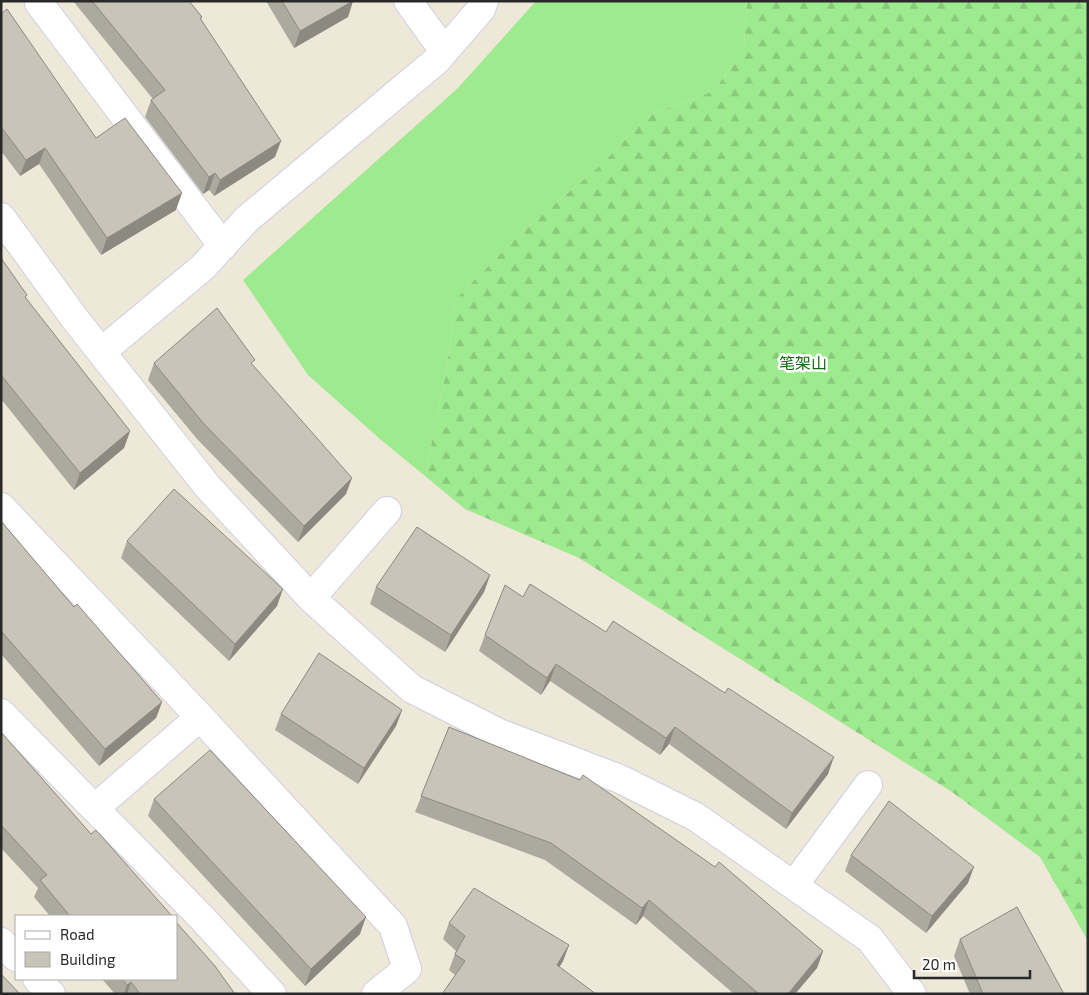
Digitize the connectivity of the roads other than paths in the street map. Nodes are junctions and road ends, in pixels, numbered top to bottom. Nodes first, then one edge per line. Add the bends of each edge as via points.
1 (408, 1) edge
2 (484, 1) edge
3 (39, 3) dead end
4 (444, 51) junction
5 (1, 217) edge
6 (223, 246) junction
7 (101, 352) junction
8 (1, 507) edge
9 (387, 511) dead end
10 (311, 598) junction
11 (1, 713) edge
12 (200, 717) junction
13 (868, 785) dead end
14 (95, 808) junction
15 (794, 885) junction
16 (1, 942) edge
17 (15, 956) edge
18 (38, 980) edge
19 (51, 994) edge
20 (272, 994) edge
21 (376, 994) edge
22 (912, 994) edge

1 - 4 street
2 - 4 street via 481,9
3 - 6 street
4 - 6 street via 247,219
5 - 7 street
6 - 7 street via 203,267
7 - 10 street via 208,487
8 - 12 street
9 - 10 street
10 - 15 street via 412,689 500,733 620,779 696,817
11 - 14 street
12 - 14 street
12 - 21 street via 393,926 407,969
13 - 15 street
14 - 20 street
15 - 22 street via 870,939
16 - 17 street
18 - 19 street

